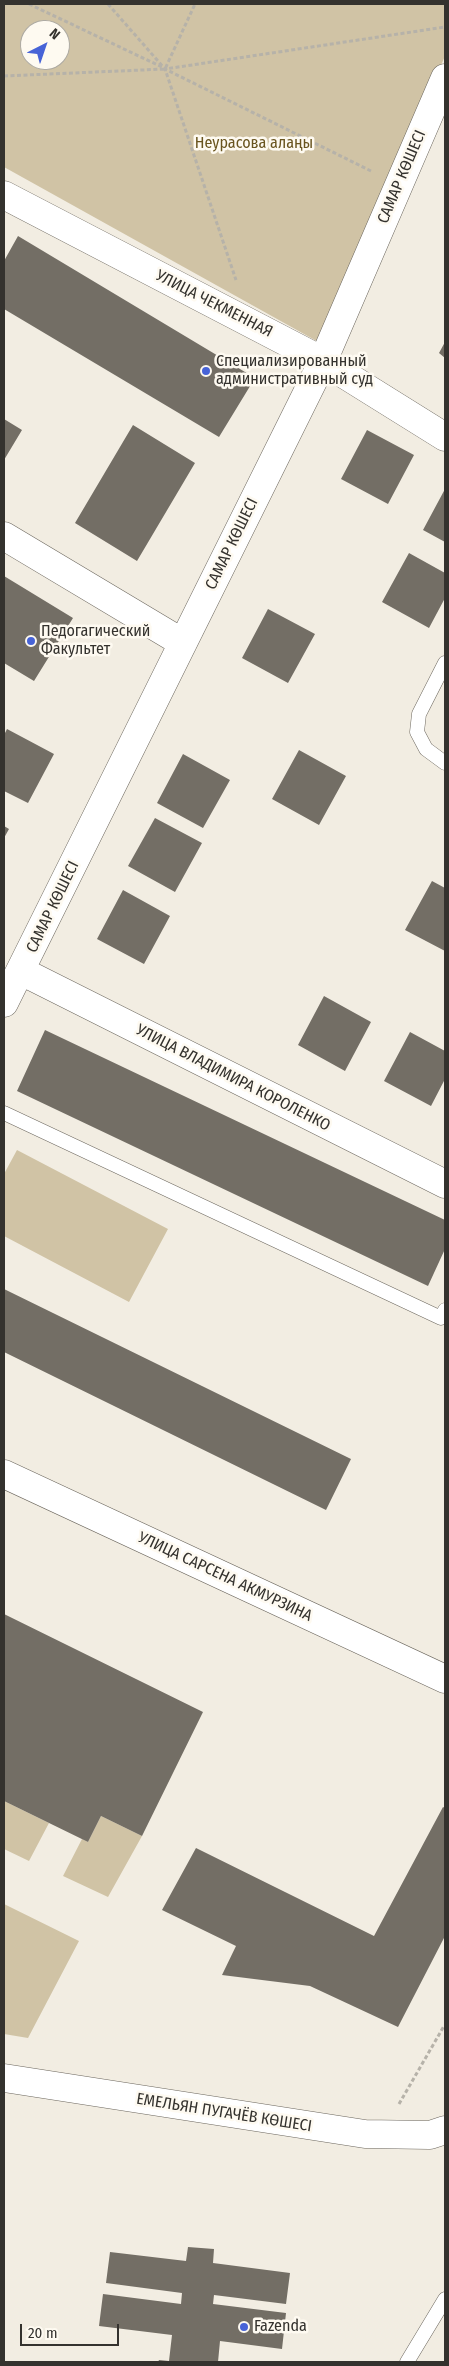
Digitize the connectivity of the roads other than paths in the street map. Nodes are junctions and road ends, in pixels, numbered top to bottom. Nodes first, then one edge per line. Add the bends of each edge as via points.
1 (445, 78) edge
2 (4, 195) edge
3 (323, 361) junction
4 (445, 437) edge
5 (4, 536) edge
6 (183, 643) junction
7 (445, 663) edge
8 (445, 763) edge
9 (21, 971) junction
10 (4, 1003) edge
11 (4, 1113) edge
12 (445, 1184) edge
13 (445, 1310) edge
14 (4, 1474) edge
15 (445, 1679) edge
16 (4, 2078) edge
17 (445, 2130) edge
18 (445, 2299) edge
19 (407, 2362) edge

1 - 3 street, САМАР КӨШЕСІ
2 - 3 street, УЛИЦА ЧЕКМЕННАЯ
3 - 4 street, УЛИЦА ЧЕКМЕННАЯ
3 - 6 street, САМАР КӨШЕСІ
5 - 6 street
6 - 9 street, САМАР КӨШЕСІ
7 - 8 lane via 419,714 417,732 426,749
9 - 10 street, САМАР КӨШЕСІ
9 - 12 street, УЛИЦА ВЛАДИМИРА КОРОЛЕНКО
11 - 13 lane via 441,1318
14 - 15 street, УЛИЦА САРСЕНА АКМУРЗИНА
16 - 17 street, ЕМЕЛЬЯН ПУГАЧЁВ КӨШЕСІ via 365,2134 430,2135
18 - 19 lane

